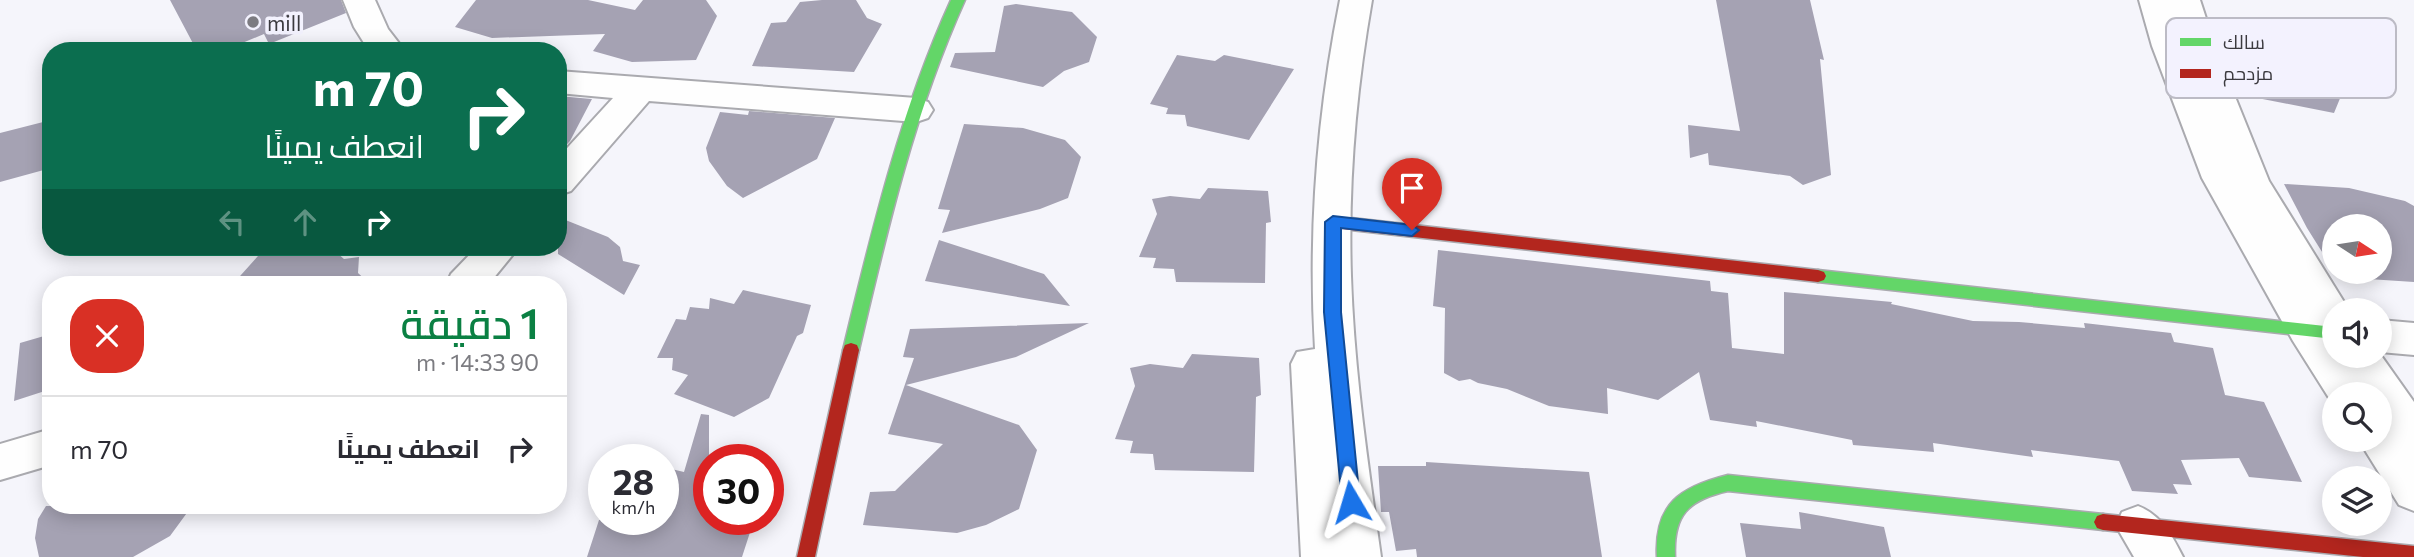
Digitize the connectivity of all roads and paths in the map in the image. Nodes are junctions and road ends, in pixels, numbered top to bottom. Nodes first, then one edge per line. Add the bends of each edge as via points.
1 (359, 0) edge
2 (958, 0) edge
3 (1336, 0) edge
4 (1356, 0) edge
5 (2155, 0) edge
6 (2184, 0) edge
7 (2190, 18) edge
8 (2166, 39) edge
9 (381, 42) edge
10 (567, 83) edge
11 (641, 88) junction
12 (2188, 98) edge
13 (2218, 98) edge
14 (916, 110) junction
15 (567, 172) edge
16 (1333, 222) junction
17 (492, 256) edge
18 (473, 276) edge
19 (2322, 321) edge
20 (2322, 323) edge
21 (2322, 327) edge
22 (2392, 337) edge
23 (2414, 339) edge
24 (2367, 368) edge
25 (2414, 436) edge
26 (42, 449) edge
27 (2388, 452) edge
28 (0, 461) edge
29 (2414, 492) edge
30 (2149, 541) edge
31 (2414, 554) edge
32 (806, 557) edge
33 (1324, 557) edge
34 (1358, 557) edge
35 (1666, 557) edge

1 - 9 street via 370,29
2 - 14 street
3 - 33 street via 1321,99 1307,314
4 - 16 street via 1340,116
5 - 8 street
6 - 7 street
10 - 11 street
11 - 14 street
11 - 15 street
12 - 20 street via 2220,178
13 - 19 street via 2252,183
14 - 32 street via 877,237
16 - 21 street
16 - 34 street via 1333,312
17 - 18 street
22 - 23 street
24 - 25 street
26 - 28 street
27 - 29 street
30 - 31 street
30 - 35 street via 1728,483 1695,491 1672,512 1663,542

